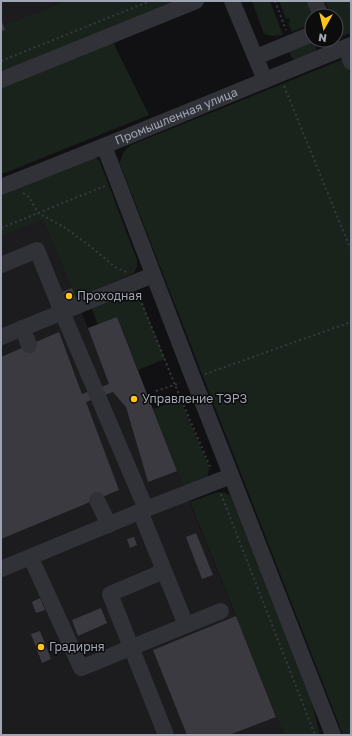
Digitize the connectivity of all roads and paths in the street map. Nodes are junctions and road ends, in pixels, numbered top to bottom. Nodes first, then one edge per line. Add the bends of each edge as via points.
1 (150, 1) edge
2 (196, 1) edge
3 (232, 1) edge
4 (275, 1) edge
5 (304, 37) edge
6 (286, 44) junction
7 (343, 49) edge
8 (256, 57) junction
9 (1, 61) edge
10 (272, 77) junction
11 (1, 80) edge
12 (104, 146) junction
13 (1, 187) edge
14 (19, 192) dead end
15 (108, 193) dead end
16 (38, 213) junction
17 (1, 228) edge
18 (351, 250) edge
19 (1, 265) edge
20 (154, 275) junction
21 (134, 283) junction
22 (62, 312) junction
23 (351, 322) edge
24 (22, 328) junction
25 (1, 337) edge
26 (29, 345) dead end
27 (193, 378) junction
28 (175, 385) junction
29 (156, 391) dead end
30 (231, 476) junction
31 (216, 482) junction
32 (97, 500) dead end
33 (143, 510) junction
34 (109, 525) junction
35 (31, 558) junction
36 (1, 570) edge
37 (164, 571) junction
38 (221, 611) dead end
39 (186, 625) junction
40 (132, 648) junction
41 (166, 735) edge
42 (315, 735) edge
43 (334, 735) edge

1 - 9 path
2 - 11 street
3 - 8 street
4 - 6 path via 288,33
5 - 6 street
6 - 8 street
7 - 10 street, Промышленная улица
8 - 10 street
10 - 12 street, Промышленная улица
10 - 18 path
12 - 13 street, Промышленная улица
12 - 20 street
14 - 16 path via 29,197
15 - 16 path via 105,186
16 - 17 path
16 - 21 path via 90,246 115,267 129,273
19 - 22 street via 36,250
20 - 21 street
20 - 27 street
21 - 22 street
21 - 28 path
22 - 24 street
22 - 33 street
23 - 27 path
24 - 25 street
24 - 26 street
27 - 28 path
27 - 30 street
28 - 29 path
28 - 31 path
30 - 31 street
30 - 43 street
31 - 33 street
31 - 42 path
32 - 34 street
33 - 34 street
33 - 37 street
34 - 35 street
35 - 36 street
35 - 40 street via 81,668
37 - 39 street
37 - 40 street via 110,594
38 - 39 street
39 - 40 street
40 - 41 street

